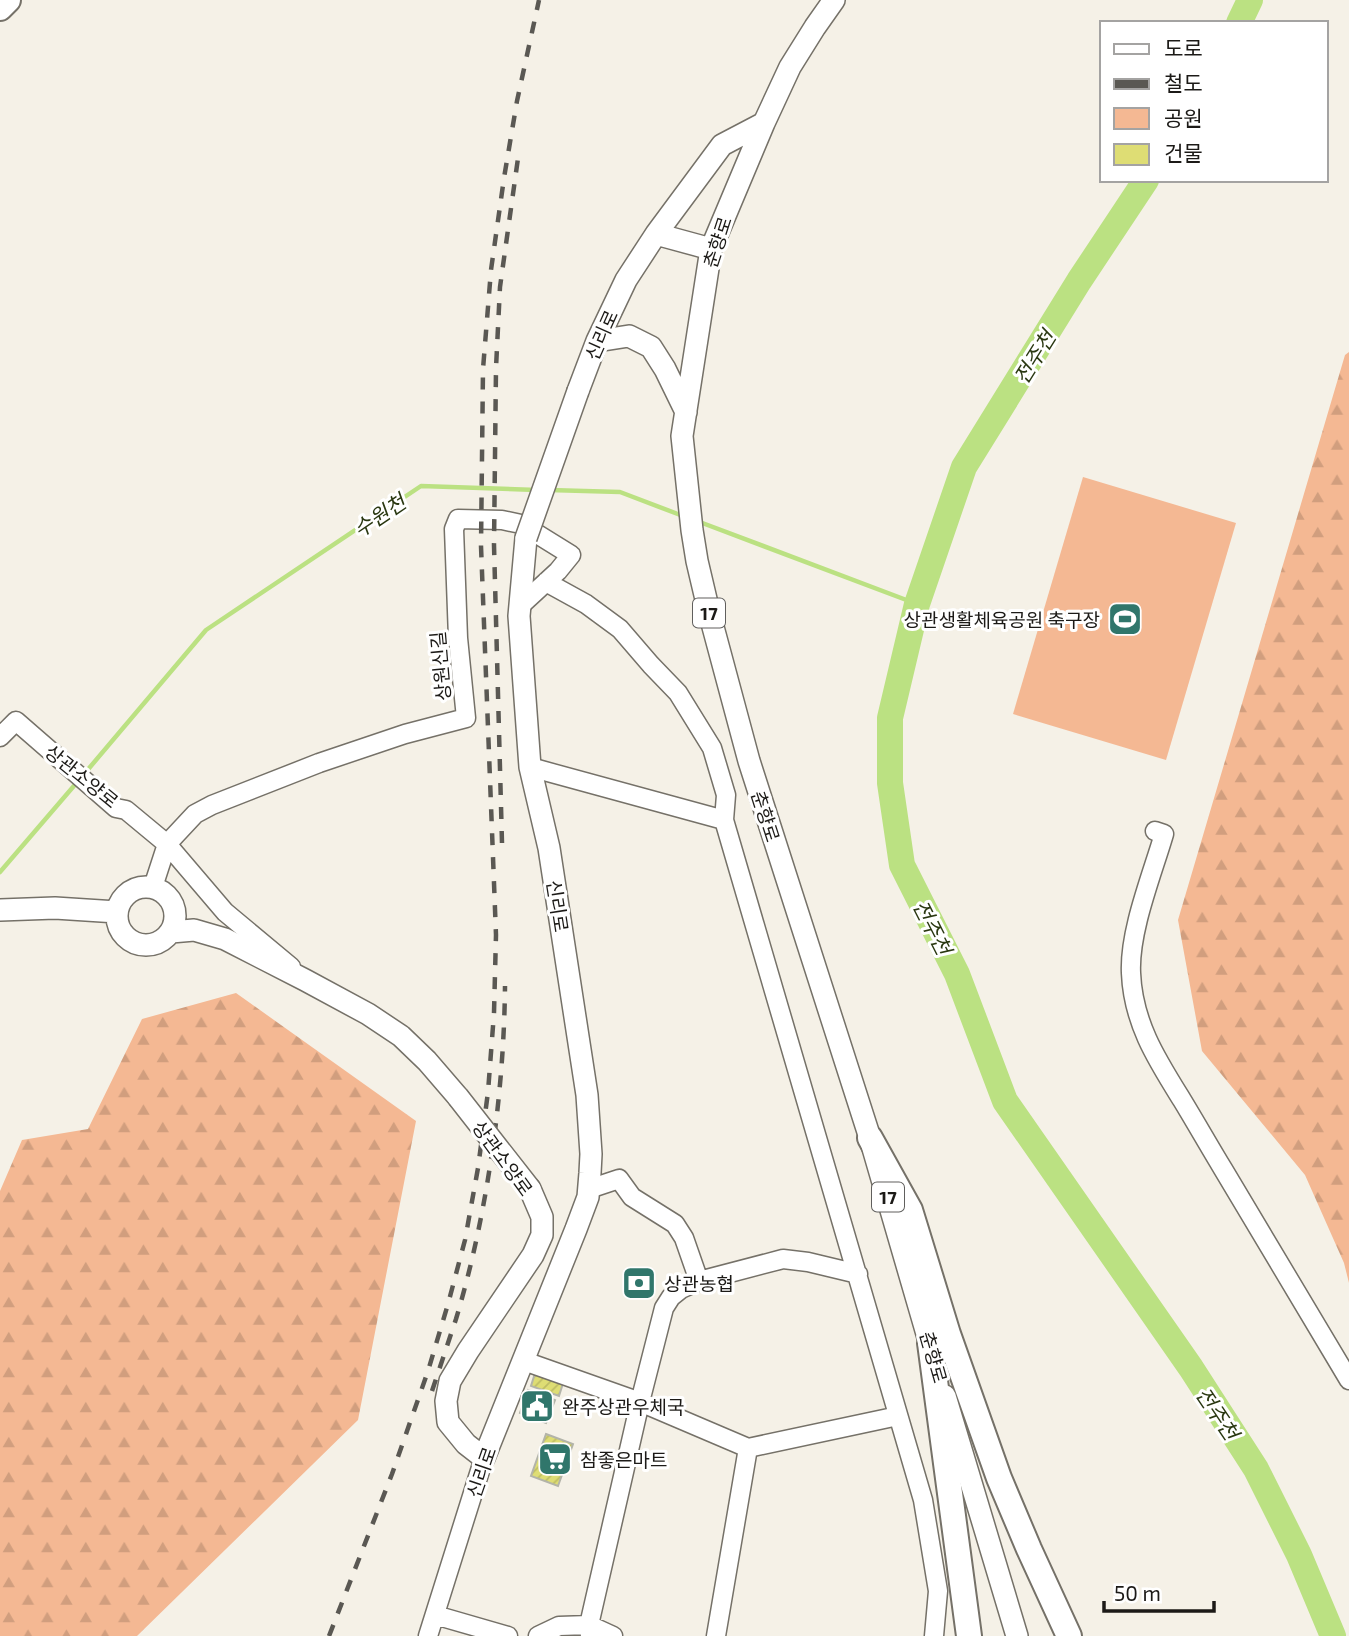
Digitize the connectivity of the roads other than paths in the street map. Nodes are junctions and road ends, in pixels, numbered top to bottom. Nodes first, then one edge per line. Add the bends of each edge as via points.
1 (8, 0) edge
2 (834, 0) edge
3 (0, 8) edge
4 (764, 123) junction
5 (656, 234) junction
6 (711, 249) junction
7 (597, 341) junction
8 (685, 412) junction
9 (546, 582) junction
10 (520, 606) junction
11 (0, 737) edge
12 (530, 767) junction
13 (724, 820) junction
14 (1155, 831) dead end
15 (167, 844) junction
16 (153, 887) junction
17 (0, 910) edge
18 (117, 912) junction
19 (171, 932) junction
20 (306, 980) junction
21 (870, 1138) junction
22 (589, 1189) junction
23 (858, 1274) junction
24 (699, 1280) junction
25 (930, 1343) junction
26 (524, 1361) junction
27 (1349, 1380) edge
28 (640, 1402) junction
29 (898, 1416) junction
30 (748, 1448) junction
31 (484, 1458) junction
32 (435, 1615) junction
33 (590, 1630) edge
34 (428, 1636) edge
35 (508, 1636) edge
36 (538, 1636) edge
37 (613, 1636) edge
38 (716, 1636) edge
39 (934, 1636) edge
40 (969, 1636) edge
41 (1017, 1636) edge
42 (1069, 1636) edge

1 - 3 highway
2 - 4 main road, 춘향로 / 17 via 790,67
4 - 5 main road, 신리로 via 722,145
4 - 6 main road, 춘향로 / 17
5 - 6 main road
5 - 7 main road, 신리로 via 626,280
6 - 8 main road, 춘향로 / 17
7 - 8 main road via 629,336 652,347
7 - 10 main road, 신리로, bridge via 526,538
8 - 21 main road, 춘향로 / 17 via 684,461 697,561 709,612 749,761
9 - 10 street, 상원신길
9 - 13 street via 620,629 678,692 712,748 726,795
9 - 15 street, 상원신길 via 571,555 521,524 458,519 454,529 458,638 466,718 331,759 212,805 195,814
10 - 12 main road, 신리로
11 - 15 street, 상관소양로 via 16,721 116,808 125,810
12 - 13 street
12 - 22 main road, 신리로 via 548,848 587,1095
13 - 23 street
14 - 27 street via 1164,834 1131,956 1136,1010 1162,1070
15 - 16 street
15 - 20 street, 상관소양로 via 225,912
16 - 18 main road via 132,890
16 - 19 main road via 171,901 175,923
17 - 18 main road
18 - 19 main road, 상관소양로 via 117,922 131,941 153,944
19 - 20 main road, 상관소양로 via 194,930 225,939
20 - 31 main road, 상관소양로, bridge via 401,1036 427,1061 530,1189 542,1217 542,1235 533,1255 450,1381 448,1422
21 - 25 main road, 춘향로 / 17
21 - 42 highway via 910,1210 999,1478
22 - 24 street via 619,1179 632,1197 675,1224
22 - 26 main road, 신리로
23 - 24 street via 783,1259
23 - 29 street
24 - 28 street via 681,1289 664,1308
25 - 40 highway
25 - 41 main road, 춘향로 / 17
26 - 28 street
26 - 31 main road, 신리로
28 - 30 street
28 - 33 street
29 - 30 street
29 - 39 street via 923,1500 938,1591
30 - 38 street
31 - 32 street, 신리로
32 - 34 street, 신리로
32 - 35 street
33 - 36 street via 559,1626
33 - 37 street

